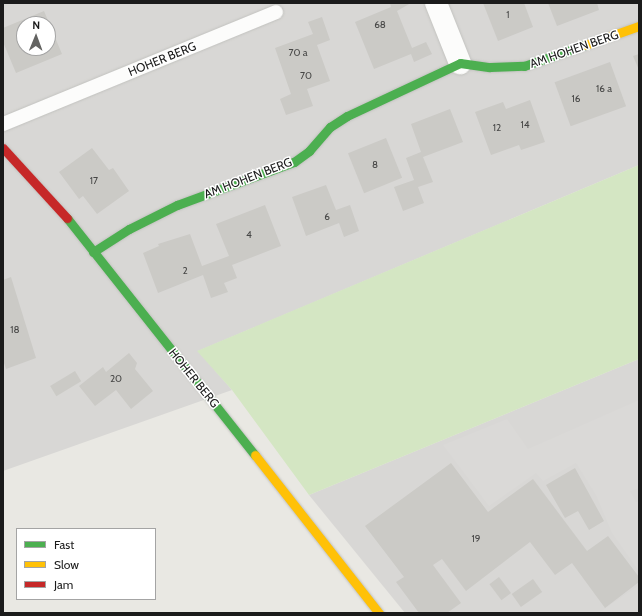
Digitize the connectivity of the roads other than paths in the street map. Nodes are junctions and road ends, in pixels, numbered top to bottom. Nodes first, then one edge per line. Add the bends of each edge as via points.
1 (436, 3) edge
2 (276, 12) dead end
3 (639, 26) edge
4 (460, 63) junction
5 (3, 124) edge
6 (3, 148) edge
7 (93, 252) junction
8 (378, 613) edge

1 - 4 street
2 - 5 lane, HOHER BERG
3 - 4 street, AM HOHEN BERG via 530,64 496,67
4 - 7 street, AM HOHEN BERG via 347,116 330,127 310,151 294,162 177,205 129,229
6 - 7 street, HOHER BERG via 74,226
7 - 8 street, HOHER BERG

